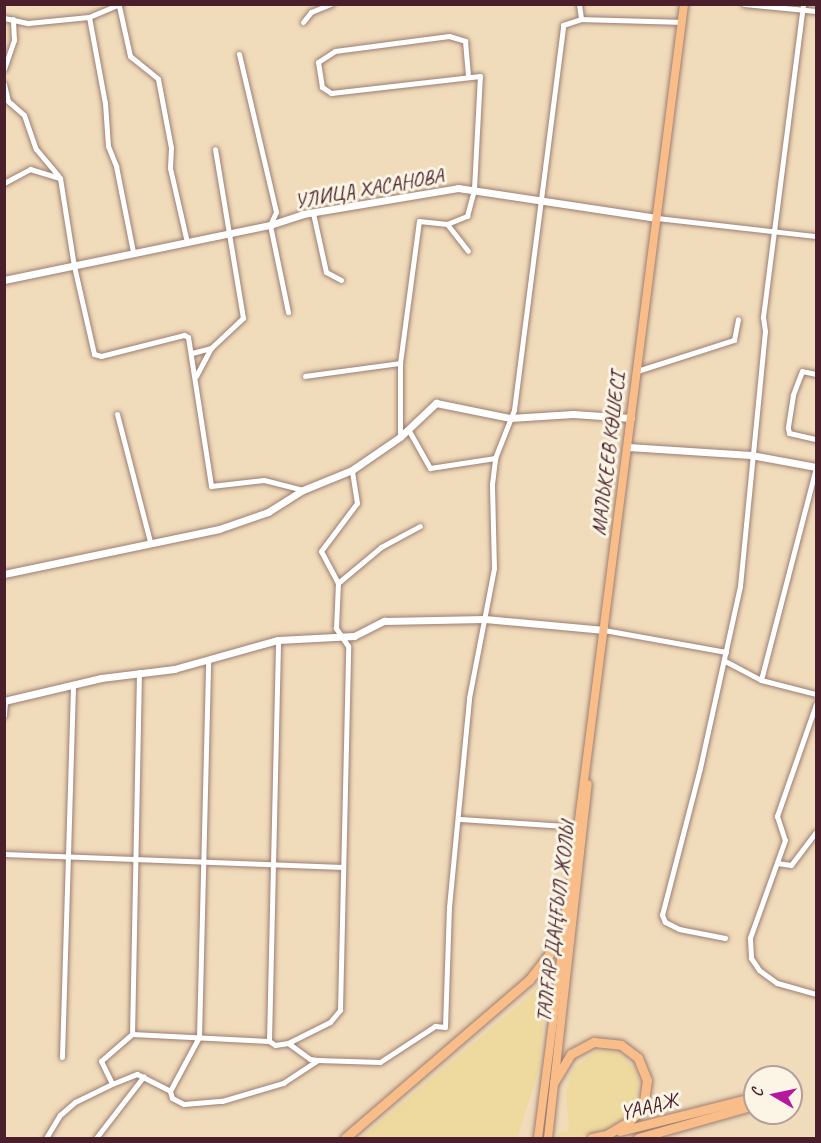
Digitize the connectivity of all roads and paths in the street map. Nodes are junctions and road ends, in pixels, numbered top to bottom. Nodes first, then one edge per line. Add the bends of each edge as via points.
1 (331, 4) edge
2 (579, 4) edge
3 (684, 4) edge
4 (744, 4) edge
5 (120, 5) edge
6 (803, 7) edge
7 (816, 11) edge
8 (89, 17) junction
9 (4, 18) edge
10 (13, 19) junction
11 (581, 19) junction
12 (303, 22) dead end
13 (682, 22) junction
14 (239, 54) dead end
15 (5, 69) edge
16 (468, 77) junction
17 (4, 84) edge
18 (5, 93) edge
19 (215, 149) dead end
20 (60, 177) junction
21 (4, 183) edge
22 (474, 189) junction
23 (540, 199) junction
24 (313, 213) junction
25 (657, 218) junction
26 (447, 224) junction
27 (270, 225) junction
28 (776, 232) junction
29 (229, 233) junction
30 (816, 236) edge
31 (187, 242) junction
32 (468, 251) dead end
33 (133, 252) junction
34 (74, 266) junction
35 (4, 280) edge
36 (341, 280) dead end
37 (288, 312) dead end
38 (738, 319) dead end
39 (211, 348) junction
40 (192, 353) junction
41 (400, 363) junction
42 (638, 371) junction
43 (816, 374) edge
44 (195, 376) junction
45 (305, 376) dead end
46 (117, 414) dead end
47 (510, 418) junction
48 (631, 418) junction
49 (408, 429) junction
50 (400, 437) junction
51 (816, 439) edge
52 (628, 447) junction
53 (751, 455) junction
54 (495, 458) junction
55 (816, 467) edge
56 (352, 470) junction
57 (303, 490) junction
58 (420, 526) dead end
59 (150, 542) junction
60 (4, 574) edge
61 (338, 583) junction
62 (485, 620) junction
63 (336, 628) junction
64 (604, 630) junction
65 (354, 636) junction
66 (342, 637) junction
67 (328, 638) junction
68 (278, 640) junction
69 (348, 646) junction
70 (726, 652) junction
71 (208, 659) junction
72 (725, 661) junction
73 (139, 672) junction
74 (761, 680) junction
75 (73, 684) junction
76 (816, 694) edge
77 (5, 701) edge
78 (816, 704) edge
79 (593, 709) junction
80 (4, 715) edge
81 (459, 819) junction
82 (578, 827) junction
83 (816, 832) edge
84 (4, 854) edge
85 (69, 858) junction
86 (136, 859) junction
87 (205, 862) junction
88 (777, 863) junction
89 (272, 864) junction
90 (343, 867) junction
91 (567, 908) junction
92 (725, 938) dead end
93 (816, 994) edge
94 (132, 1034) junction
95 (199, 1037) junction
96 (269, 1041) junction
97 (288, 1043) junction
98 (62, 1057) dead end
99 (318, 1060) junction
100 (144, 1076) junction
101 (554, 1082) junction
102 (112, 1084) junction
103 (170, 1091) junction
104 (743, 1101) edge
105 (743, 1107) edge
106 (714, 1112) junction
107 (538, 1135) edge
108 (606, 1135) junction
109 (46, 1138) edge
110 (96, 1138) edge
111 (345, 1138) edge
112 (548, 1138) edge
113 (592, 1138) edge
114 (638, 1138) edge

1 - 12 street via 311,12
2 - 11 street
3 - 13 main road, МАЛЬКЕЕВ КӨШЕСІ
4 - 6 street
5 - 8 street
5 - 31 street via 130,56 158,79 171,148 170,168
6 - 7 street
6 - 28 street
8 - 10 street via 28,22
8 - 33 street via 105,103 108,146 116,166
9 - 10 street
10 - 15 street via 14,40
11 - 13 street
11 - 23 street via 563,25
13 - 25 main road, МАЛЬКЕЕВ КӨШЕСІ
14 - 27 street via 276,212
16 - 16 street via 331,93 322,87 318,63 335,51 449,36 465,41
16 - 22 street via 480,76
17 - 18 street
18 - 20 street via 24,115 36,149
19 - 29 street
20 - 21 street via 30,169
20 - 34 street
22 - 23 street, УЛИЦА ХАСАНОВА
22 - 24 street, УЛИЦА ХАСАНОВА via 418,192
22 - 26 street via 467,216
23 - 25 street, УЛИЦА ХАСАНОВА
23 - 47 street via 532,293
24 - 27 street, УЛИЦА ХАСАНОВА
24 - 36 street via 326,272
25 - 28 street, УЛИЦА ХАСАНОВА
25 - 42 main road, МАЛЬКЕЕВ КӨШЕСІ
26 - 32 street
26 - 41 street via 419,221
27 - 29 street, УЛИЦА ХАСАНОВА
27 - 37 street
28 - 30 street, УЛИЦА ХАСАНОВА
28 - 53 street
29 - 31 street, УЛИЦА ХАСАНОВА
29 - 39 street via 243,318
31 - 33 street, УЛИЦА ХАСАНОВА
33 - 34 street, УЛИЦА ХАСАНОВА
34 - 35 street, УЛИЦА ХАСАНОВА
34 - 40 street via 94,354 101,356 184,335
38 - 42 street via 734,340
39 - 40 street
39 - 44 street
40 - 44 street
41 - 45 street
41 - 50 street
42 - 48 main road, МАЛЬКЕЕВ КӨШЕСІ
43 - 51 street via 802,371 793,395 788,428 789,433
44 - 57 street via 211,486 264,480
46 - 59 street
47 - 48 street via 573,414
47 - 49 street via 436,403
47 - 54 street
48 - 52 main road, МАЛЬКЕЕВ КӨШЕСІ
49 - 50 street
49 - 54 street via 430,468
50 - 56 street
52 - 53 street
52 - 64 main road, МАЛЬКЕЕВ КӨШЕСІ
53 - 55 street
53 - 70 street via 740,586
54 - 62 street via 494,568
55 - 74 street
56 - 57 street
56 - 61 street via 357,503 321,551
57 - 59 street via 268,512 219,529
58 - 61 street via 381,547
59 - 60 street
61 - 63 street
62 - 64 street
62 - 65 street via 384,621
62 - 81 street via 469,698
63 - 66 street
63 - 67 street
64 - 70 street
64 - 79 main road, МАЛЬКЕЕВ КӨШЕСІ
65 - 66 street
65 - 69 street
66 - 67 street
66 - 69 street
67 - 68 street
68 - 71 street
68 - 89 street
69 - 90 street
70 - 72 street
71 - 73 street via 174,669
71 - 87 street
72 - 74 street
72 - 92 street via 662,915 665,922 679,929
73 - 75 street
73 - 86 street
74 - 76 street
75 - 77 street
75 - 85 street
77 - 80 street
78 - 88 street via 777,816 785,840
79 - 82 main road, МАЛЬКЕЕВ КӨШЕСІ
79 - 101 main road, ТАЛҒАР ДАҢҒЫЛ ЖОЛЫ via 587,805
81 - 82 street
81 - 99 street via 449,907 445,1027 435,1026 380,1062
82 - 91 main road, МАЛЬКЕЕВ КӨШЕСІ
83 - 88 street via 791,865
84 - 85 street
85 - 86 street
85 - 98 street
86 - 87 street
86 - 94 street
87 - 89 street
87 - 95 street
88 - 93 street via 753,922 751,958 769,979
89 - 90 street
89 - 96 street
90 - 97 street via 340,1010 330,1022
91 - 107 main road, ТАЛҒАР ДАҢҒЫЛ ЖОЛЫ
91 - 111 highway via 549,954 530,980
94 - 95 street
94 - 102 street via 101,1061
95 - 96 street
95 - 103 street
96 - 97 street via 275,1045
97 - 99 street
99 - 103 street via 283,1083 222,1101 184,1104 172,1098
100 - 102 street via 137,1074
100 - 103 street
100 - 110 street
101 - 108 highway via 571,1054 594,1042 621,1045 638,1059 647,1080 643,1108
101 - 112 main road, ТАЛҒАР ДАҢҒЫЛ ЖОЛЫ
102 - 109 street via 75,1102 60,1115
104 - 106 highway
105 - 106 highway
106 - 108 highway, ҮАААЖ
106 - 114 highway, ҮАААЖ
108 - 113 main road, ҮАААЖ

